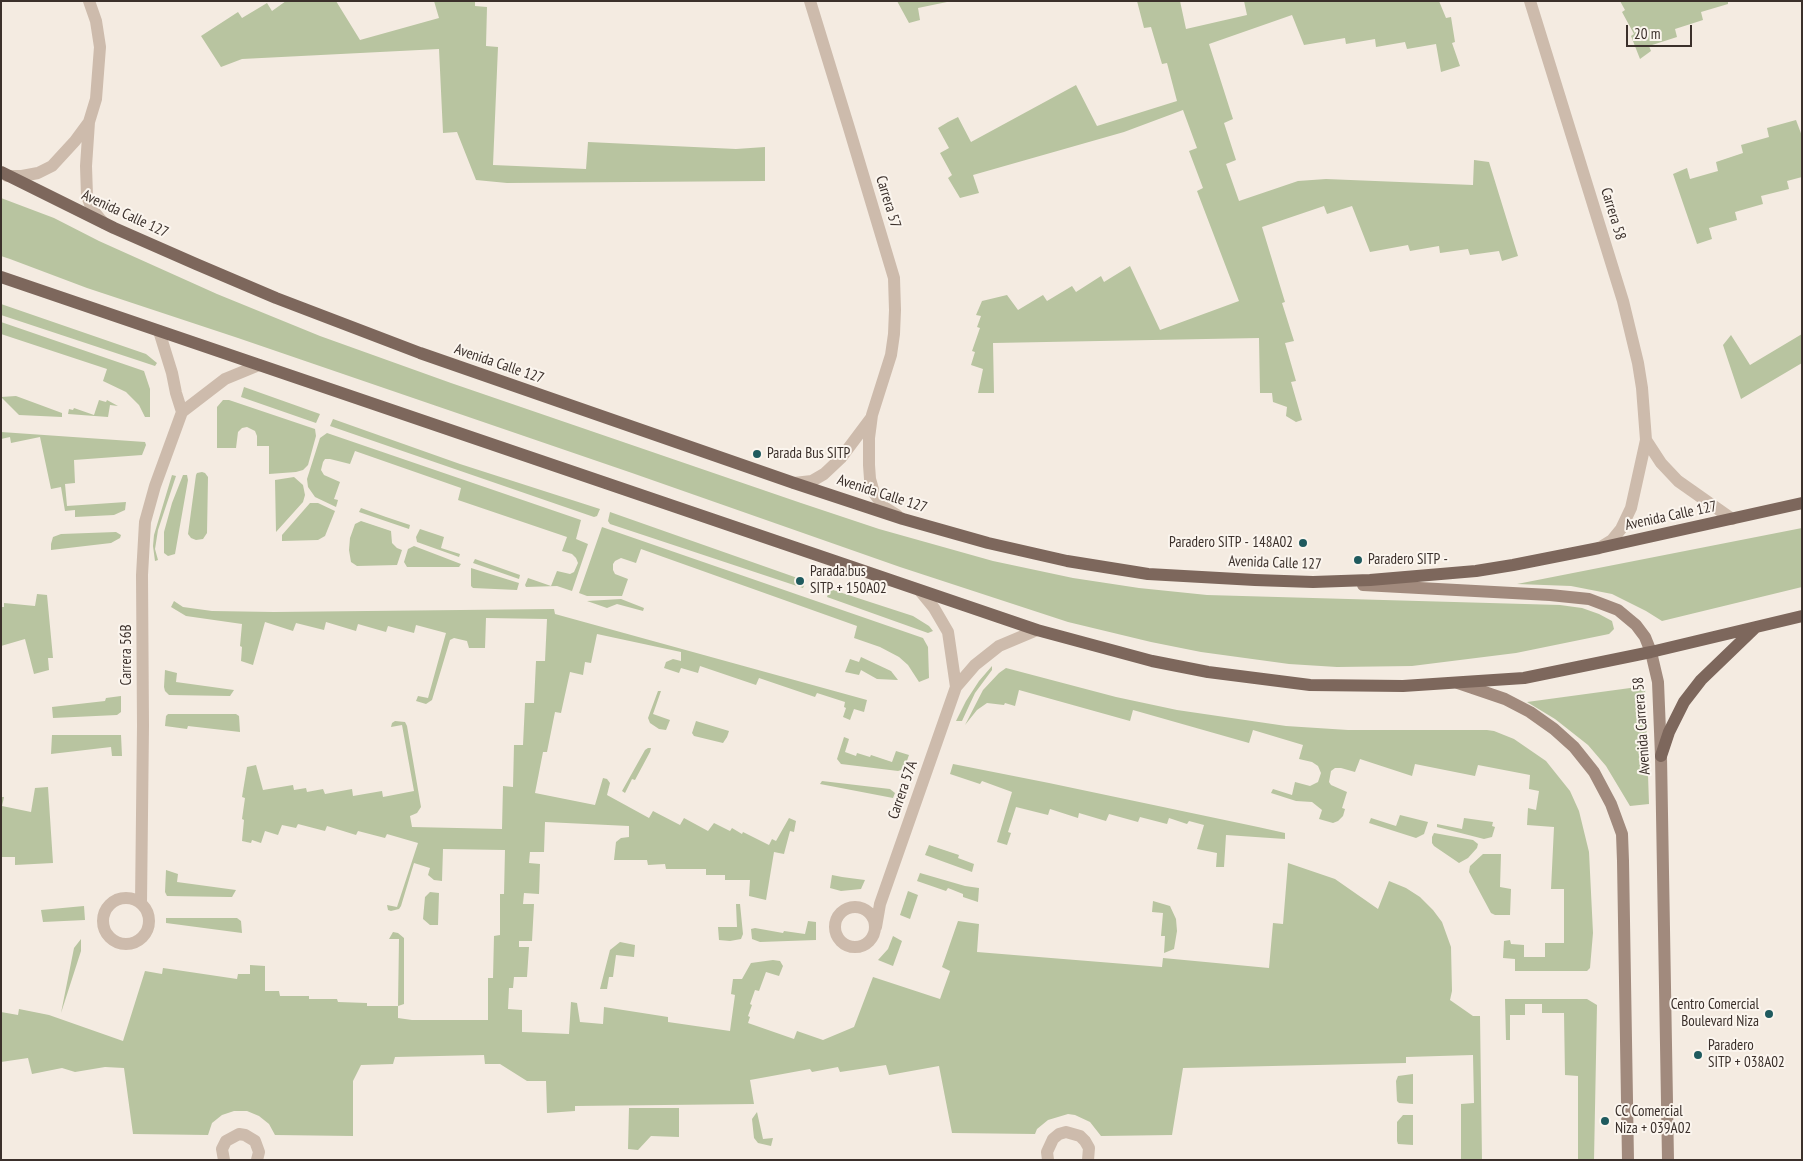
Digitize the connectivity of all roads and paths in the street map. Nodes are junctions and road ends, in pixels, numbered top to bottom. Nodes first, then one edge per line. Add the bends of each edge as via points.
1 (89, 1) edge
2 (810, 1) edge
3 (1530, 1) edge
4 (89, 122) junction
5 (3, 174) edge
6 (114, 228) junction
7 (1, 277) edge
8 (158, 331) junction
9 (259, 364) junction
10 (182, 412) junction
11 (872, 416) junction
12 (1646, 440) junction
13 (794, 483) junction
14 (1802, 503) edge
15 (903, 519) junction
16 (1732, 519) junction
17 (1599, 548) junction
18 (1313, 582) junction
19 (920, 591) junction
20 (1802, 616) edge
21 (1757, 626) junction
22 (1037, 630) junction
23 (1651, 652) junction
24 (1458, 683) junction
25 (956, 687) junction
26 (1662, 756) junction
27 (141, 904) dead end
28 (880, 904) junction
29 (860, 907) junction
30 (876, 927) junction
31 (224, 1160) edge
32 (257, 1160) edge
33 (1048, 1160) edge
34 (1088, 1160) edge
35 (1628, 1160) edge
36 (1668, 1160) edge

1 - 4 street via 100,47 96,99
2 - 11 street, Carrera 57 via 894,278 891,355
3 - 12 street, Carrera 58 via 1631,332 1638,363
4 - 5 street via 52,166 38,174
4 - 6 street via 87,196 101,220
5 - 6 main road, Avenida Calle 127
6 - 13 main road, Avenida Calle 127 via 276,298 411,350
7 - 8 main road
8 - 9 main road
8 - 10 street
9 - 10 street via 225,379
9 - 19 main road
10 - 27 street, Carrera 56B via 144,522
11 - 13 street, Carrera 57 via 841,458 824,474
11 - 15 street, Carrera 57 via 870,480 884,507
12 - 16 street, Carrera 58 via 1678,481
12 - 17 street, Carrera 58 via 1629,513 1622,529
13 - 15 main road, Avenida Calle 127
14 - 16 main road, Avenida Calle 127
15 - 18 main road, Avenida Calle 127 via 988,543 1094,566 1148,574
16 - 17 main road, Avenida Calle 127
17 - 18 main road, Avenida Calle 127 via 1476,570
18 - 23 main road, Avenida Carrera 58 via 1589,599 1618,610 1636,625
19 - 22 main road
19 - 25 street, Carrera 57A via 948,632
20 - 21 main road
21 - 23 main road
21 - 26 main road via 1700,680 1669,732
22 - 24 main road via 1152,661 1240,677 1310,685
22 - 25 street, Carrera 57A via 998,646
23 - 24 main road via 1524,678
23 - 26 main road, Avenida Carrera 58 via 1658,682
24 - 35 main road via 1505,699 1530,712 1574,747 1594,772 1622,834
25 - 28 street, Carrera 57A
26 - 36 main road, Avenida Carrera 58
28 - 29 street, Carrera 57A
28 - 30 street, Carrera 57A
29 - 30 street via 871,914
29 - 30 street, Carrera 57A via 840,913 835,925 838,938 847,946 861,947 872,940
31 - 32 street via 222,1149 226,1141 239,1134 255,1141
33 - 34 street via 1047,1152 1053,1139 1066,1132 1085,1141 1089,1148

